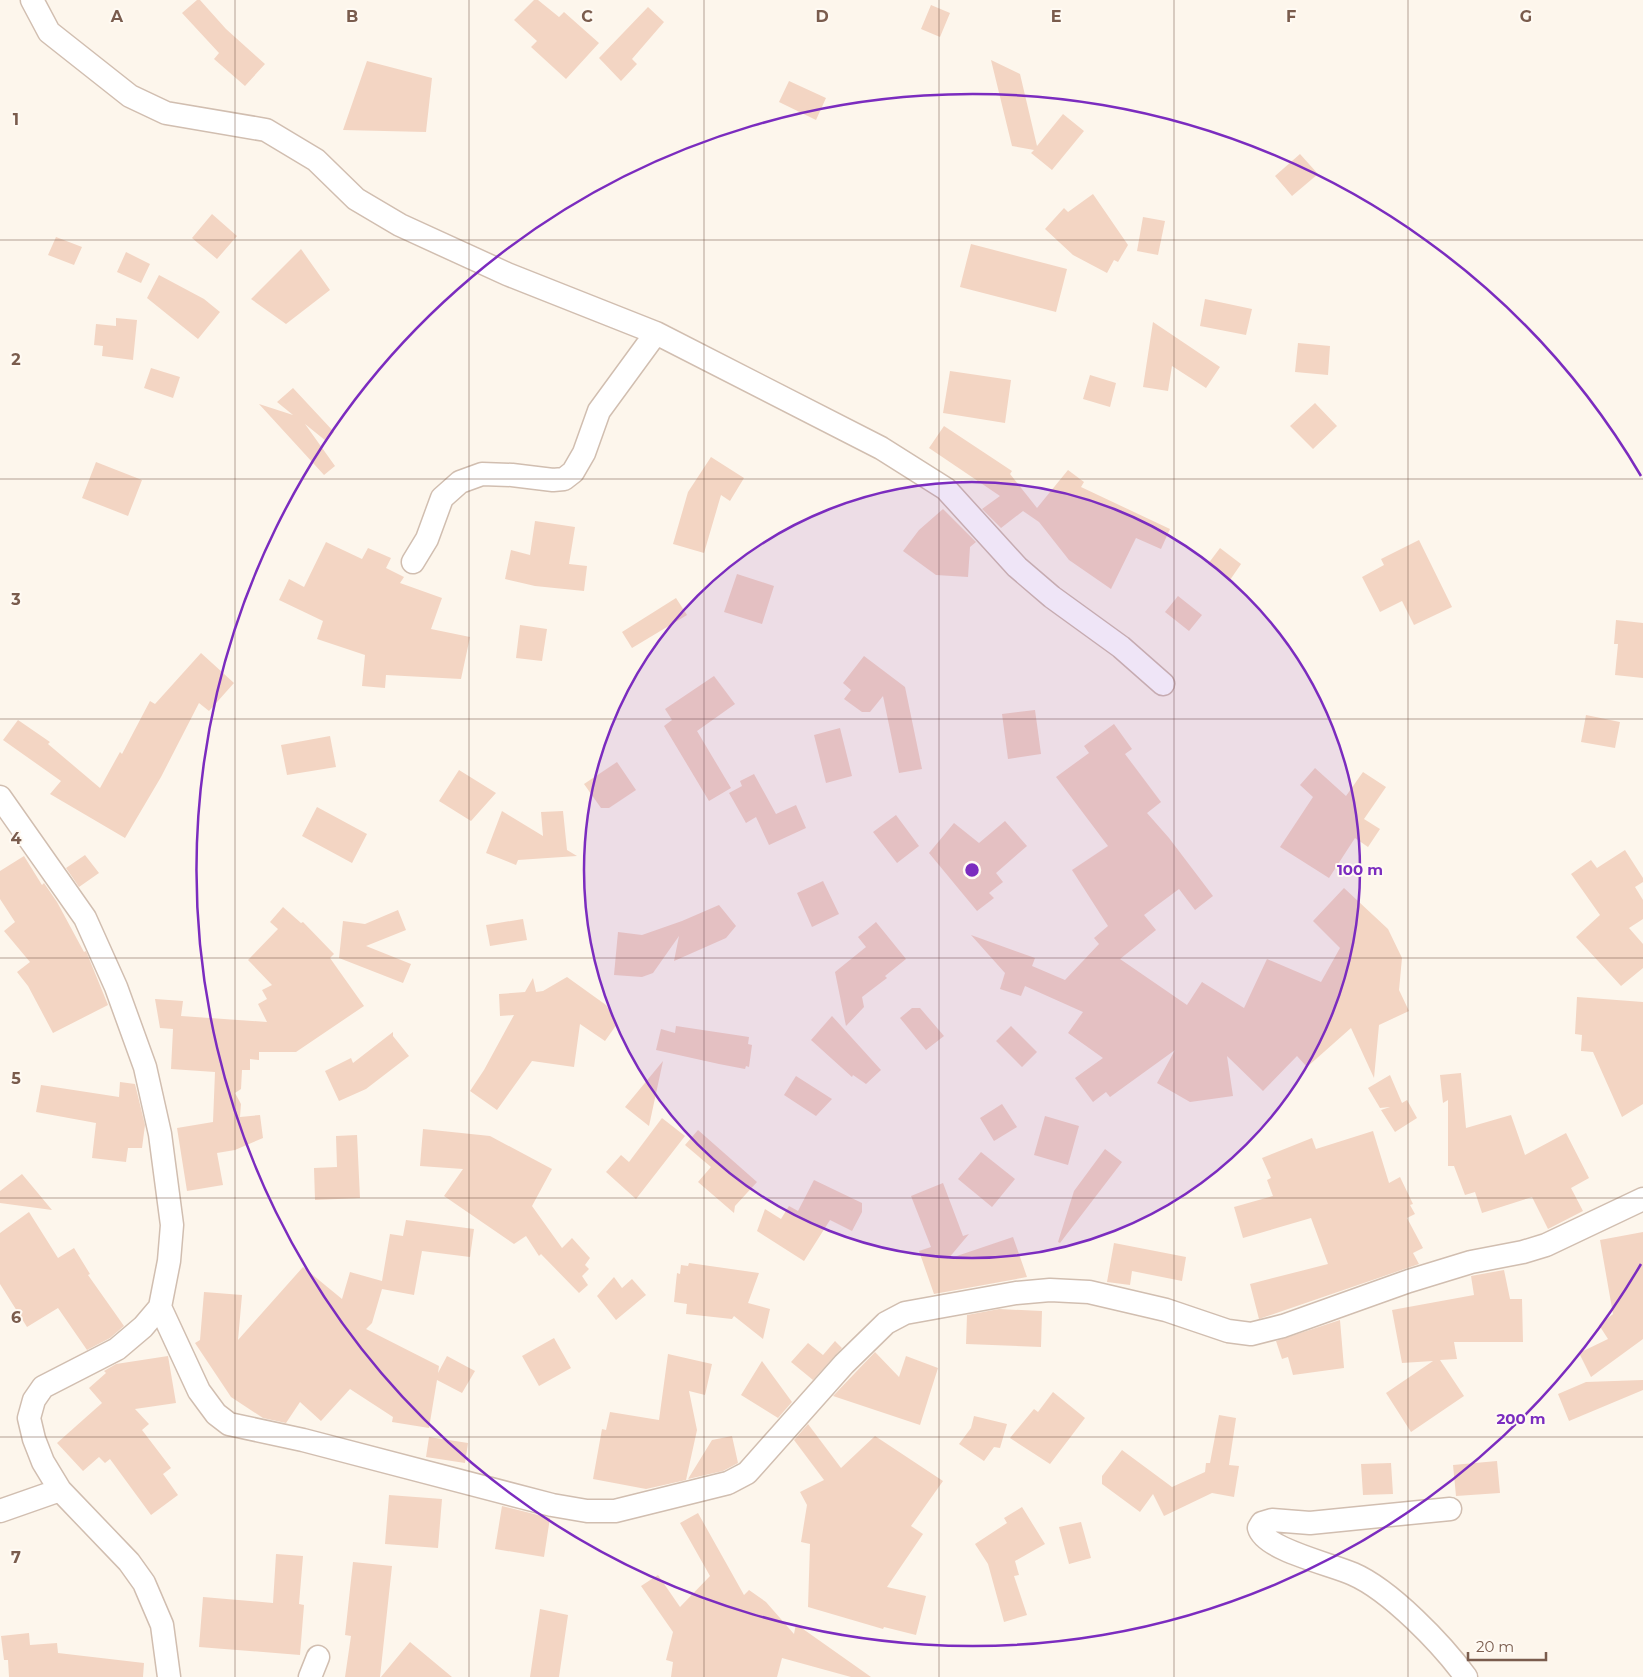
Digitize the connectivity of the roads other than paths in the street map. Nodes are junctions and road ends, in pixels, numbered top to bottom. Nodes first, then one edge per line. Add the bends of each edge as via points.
1 (32, 0) edge
2 (656, 333) junction
3 (413, 562) dead end
4 (1163, 684) dead end
5 (0, 798) edge
6 (1643, 1199) edge
7 (160, 1307) junction
8 (60, 1490) junction
9 (1450, 1509) dead end
10 (0, 1511) edge
11 (169, 1677) edge
12 (1466, 1677) edge

1 - 2 street via 49,32 130,96 166,113 266,130 316,160 356,199 400,225 508,274
2 - 3 street via 599,411 584,453 573,472 564,479 553,480 482,474 460,482 442,498 427,539
2 - 4 street via 881,448 946,488 1017,567 1052,598 1121,647
5 - 7 street via 85,918 116,987 145,1066 160,1134 172,1225
6 - 7 street via 1546,1245 1408,1281 1292,1323 1251,1334 1228,1331 1166,1310 1089,1292 1050,1290 1016,1293 905,1313 886,1323 844,1364 747,1473 728,1482 615,1511 587,1511 552,1504 229,1424 216,1414 198,1391
7 - 8 street via 117,1349 43,1388 34,1400 29,1424 43,1462
8 - 10 street
8 - 11 street via 129,1562 144,1583 162,1625
9 - 12 street via 1310,1523 1272,1520 1262,1523 1259,1528 1261,1536 1278,1548 1355,1574 1383,1592

